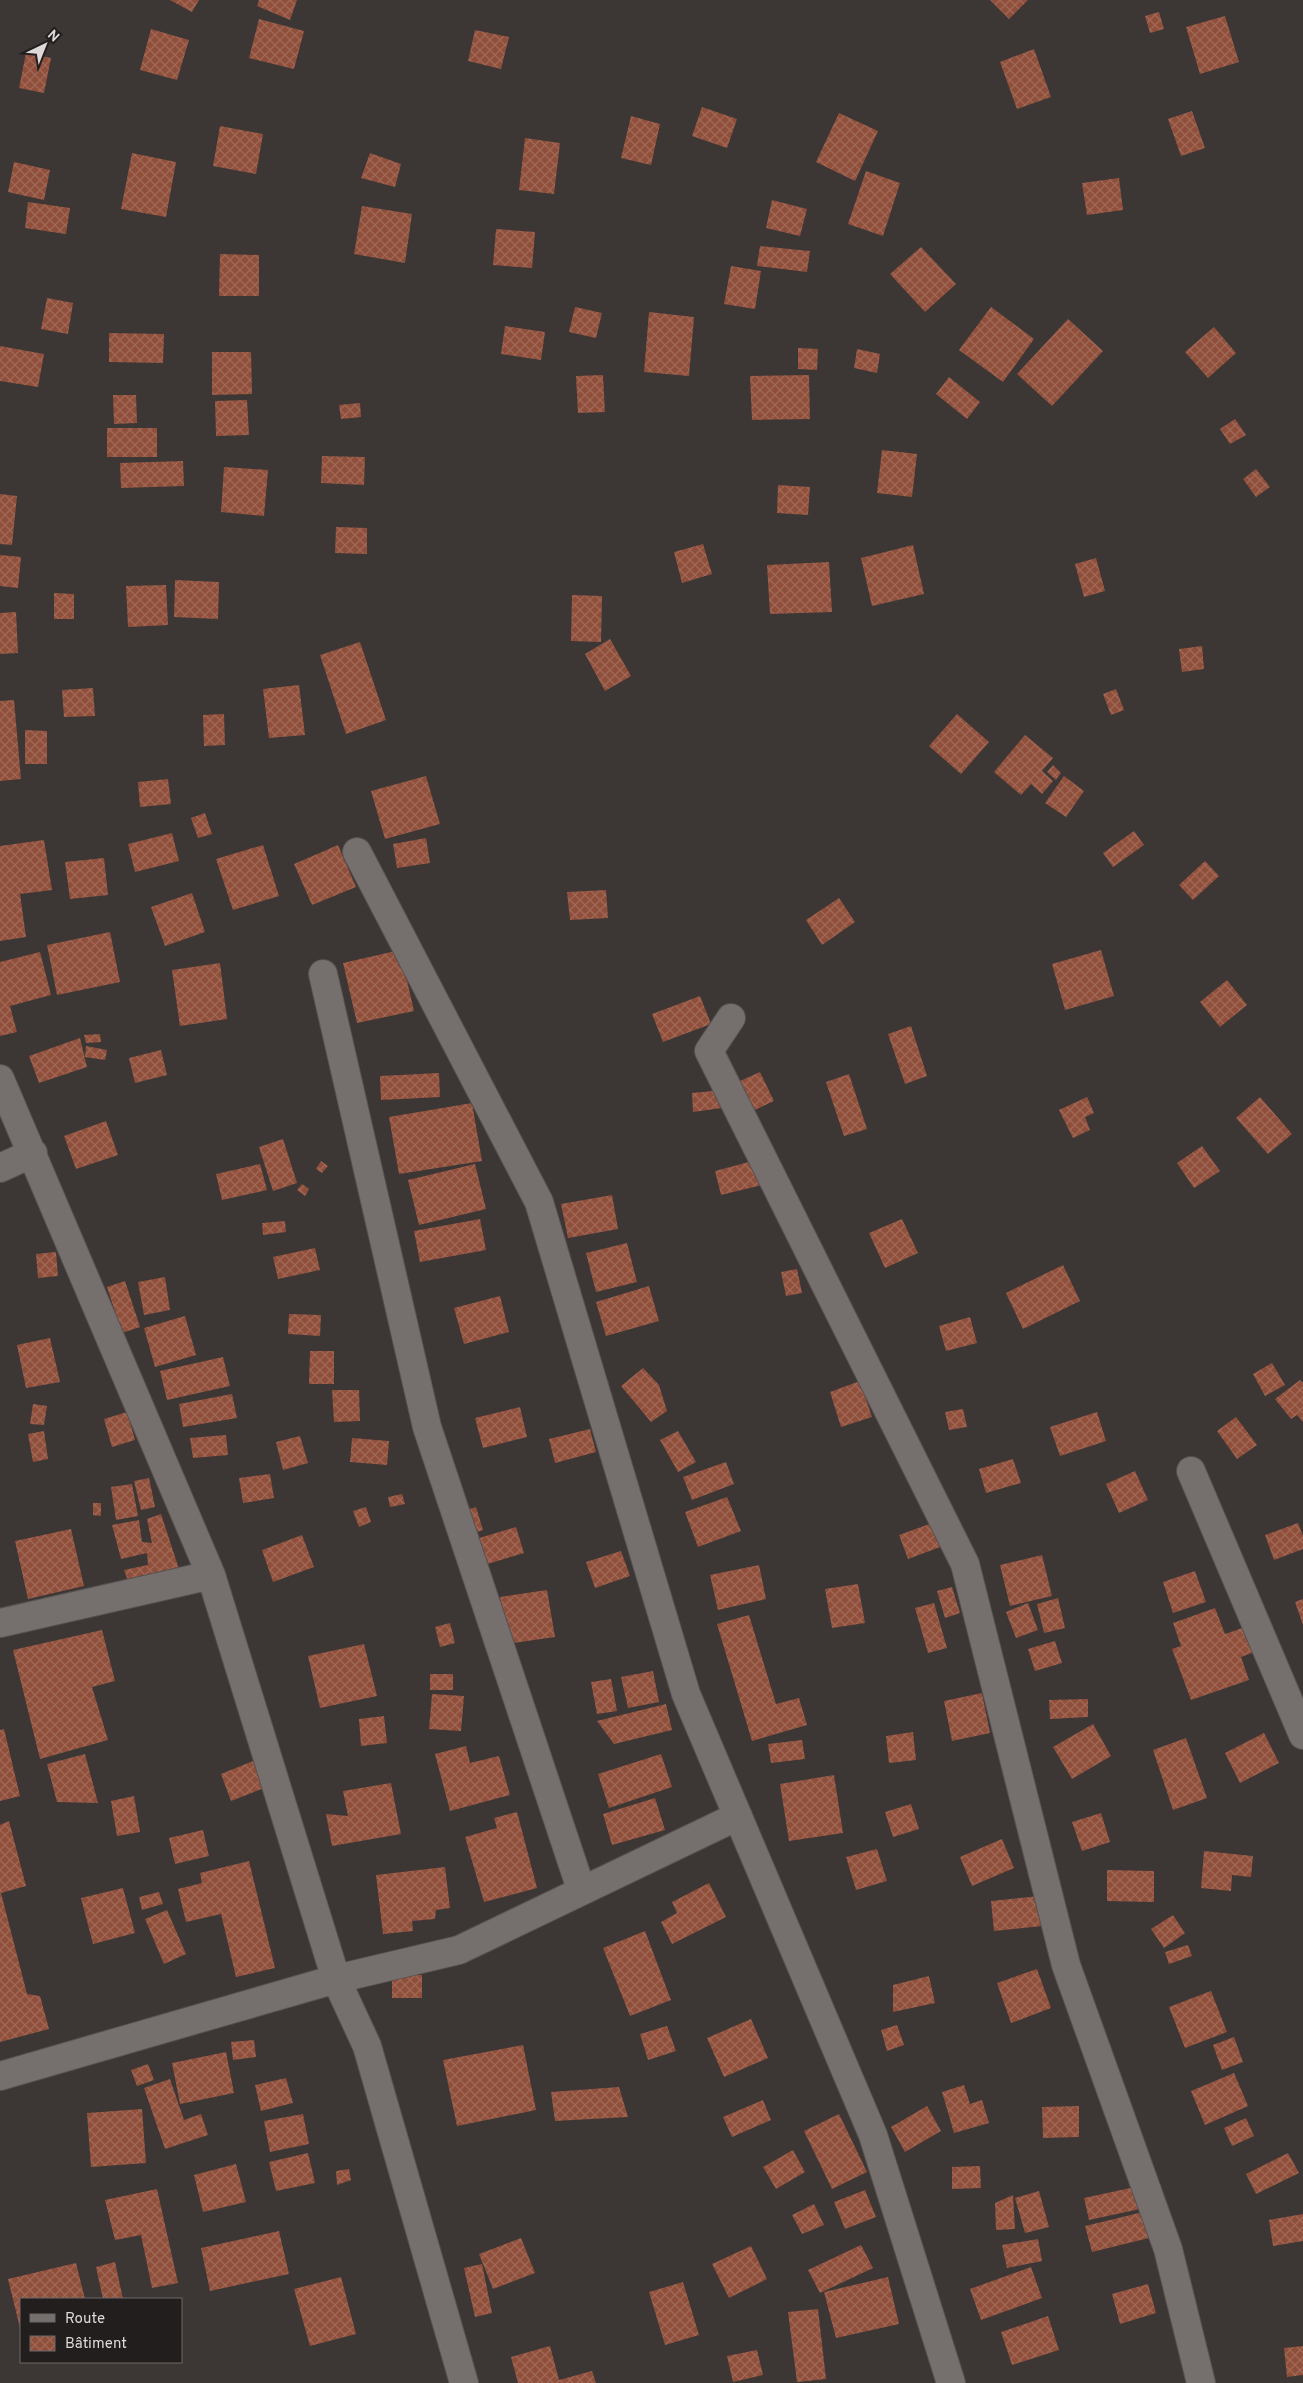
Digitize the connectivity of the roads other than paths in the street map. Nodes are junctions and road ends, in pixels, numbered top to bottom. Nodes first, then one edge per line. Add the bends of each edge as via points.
1 (357, 852) dead end
2 (323, 974) dead end
3 (731, 1018) dead end
4 (0, 1079) edge
5 (33, 1153) junction
6 (0, 1168) edge
7 (1191, 1470) dead end
8 (211, 1575) junction
9 (0, 1623) edge
10 (1303, 1735) edge
11 (738, 1816) junction
12 (582, 1889) junction
13 (336, 1979) junction
14 (0, 2076) edge
15 (464, 2383) edge
16 (951, 2383) edge
17 (1201, 2383) edge

1 - 11 street via 539,1202 686,1694
2 - 12 street via 427,1428
3 - 17 street via 709,1051 965,1564 1066,1965 1168,2249
4 - 5 street
5 - 6 street
5 - 8 street
7 - 10 street
8 - 9 street
8 - 13 street
11 - 12 street
11 - 16 street via 872,2135
12 - 13 street via 459,1950
13 - 14 street
13 - 15 street via 367,2046

